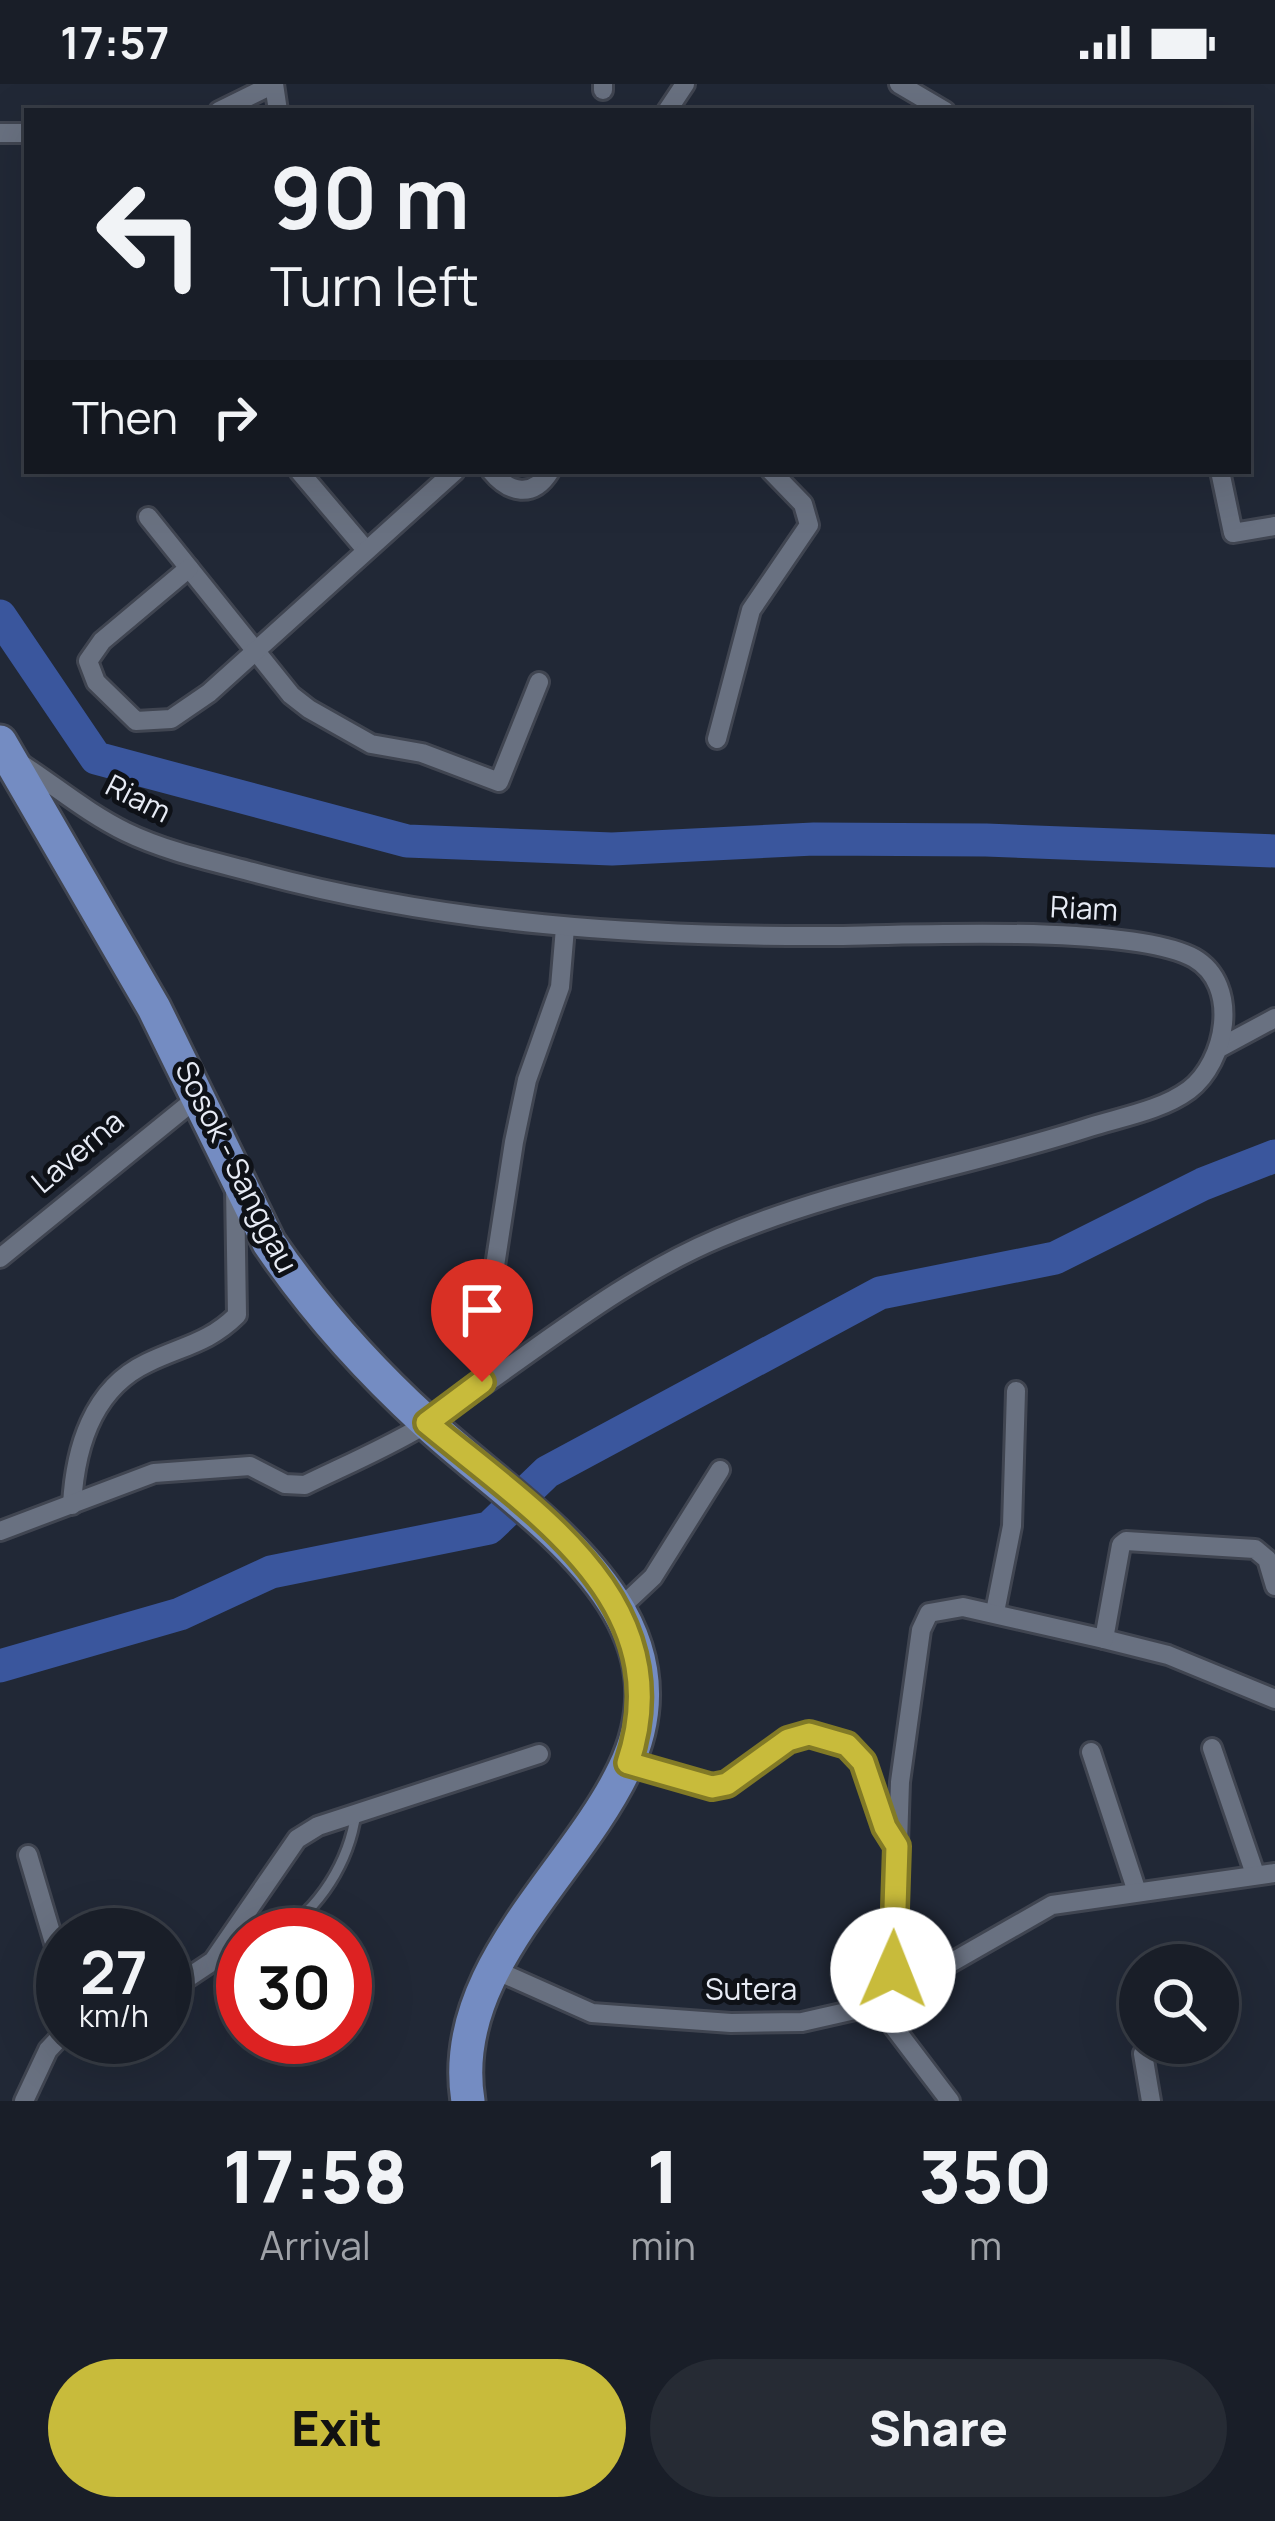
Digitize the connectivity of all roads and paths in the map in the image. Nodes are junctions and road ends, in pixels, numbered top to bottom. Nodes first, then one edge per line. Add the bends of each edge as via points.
1 (274, 84) edge
2 (904, 88) edge
3 (225, 108) edge
4 (940, 108) edge
5 (302, 474) edge
6 (452, 474) edge
7 (494, 474) edge
8 (548, 474) edge
9 (775, 474) edge
10 (1220, 474) edge
11 (148, 517) dead end
12 (1275, 526) edge
13 (365, 550) junction
14 (189, 568) junction
15 (256, 649) junction
16 (539, 682) dead end
17 (718, 740) dead end
18 (4, 748) edge
19 (566, 928) junction
20 (1275, 1018) edge
21 (1221, 1047) junction
22 (198, 1097) junction
23 (236, 1177) junction
24 (0, 1258) edge
25 (491, 1292) dead end
26 (1016, 1391) dead end
27 (427, 1423) junction
28 (720, 1470) dead end
29 (73, 1505) junction
30 (0, 1531) edge
31 (1275, 1586) edge
32 (619, 1609) junction
33 (994, 1612) junction
34 (1103, 1639) junction
35 (1275, 1699) edge
36 (1212, 1748) dead end
37 (1091, 1752) dead end
38 (539, 1754) dead end
39 (628, 1763) junction
40 (356, 1813) junction
41 (897, 1846) junction
42 (28, 1855) dead end
43 (1265, 1873) edge
44 (1137, 1892) junction
45 (44, 1908) edge
46 (306, 1908) edge
47 (216, 1960) edge
48 (213, 1961) junction
49 (493, 1969) junction
50 (192, 1975) edge
51 (885, 2000) junction
52 (40, 2064) edge
53 (1145, 2064) edge
54 (24, 2101) edge
55 (468, 2101) edge
56 (950, 2101) edge
57 (1151, 2101) edge

1 - 3 street
2 - 4 street
5 - 13 street
6 - 13 street
7 - 8 street via 518,491
9 - 17 street via 803,504 809,525 751,610
10 - 12 street via 1228,529
11 - 14 street
13 - 15 street
14 - 15 street
14 - 15 street via 102,641 88,661 96,682 136,721 158,723 208,693
15 - 16 street via 291,695 348,734 494,782
18 - 19 street, Riam via 129,834 192,855 374,901
18 - 22 highway, Sosok - Sanggau
19 - 21 street, Riam via 1150,944 1212,973 1221,994
19 - 25 street via 560,987 514,1142
20 - 21 street
21 - 27 street via 1208,1072 1169,1101 825,1198 665,1262
22 - 23 highway, Sosok - Sanggau
22 - 24 street, Laverna
23 - 27 highway, Sosok - Sanggau via 304,1295
23 - 29 street via 237,1315 211,1340 148,1363 110,1395 76,1451
26 - 33 street via 1012,1526
27 - 29 street via 295,1487 235,1466 139,1476
27 - 32 highway, Sosok - Sanggau via 570,1546
28 - 32 street via 664,1563
29 - 30 street
31 - 34 street via 1268,1559 1255,1549 1126,1541
32 - 39 highway, Sosok - Sanggau via 641,1697
33 - 34 street
33 - 41 street via 939,1607 922,1621
34 - 35 street via 1184,1660
36 - 43 street
37 - 44 street
38 - 40 street
39 - 41 lane via 712,1787 788,1740 831,1738 863,1762
39 - 49 highway, Sosok - Sanggau
40 - 46 lane via 352,1844
40 - 48 street via 297,1839
41 - 51 street
42 - 45 street
43 - 44 street, Sutera
44 - 51 street, Sutera via 1039,1910
47 - 48 lane
48 - 50 street
49 - 51 street, Sutera via 592,2013 772,2023 825,2019
49 - 55 highway, Sosok - Sanggau via 469,2044
51 - 56 street
52 - 54 street
53 - 57 street

